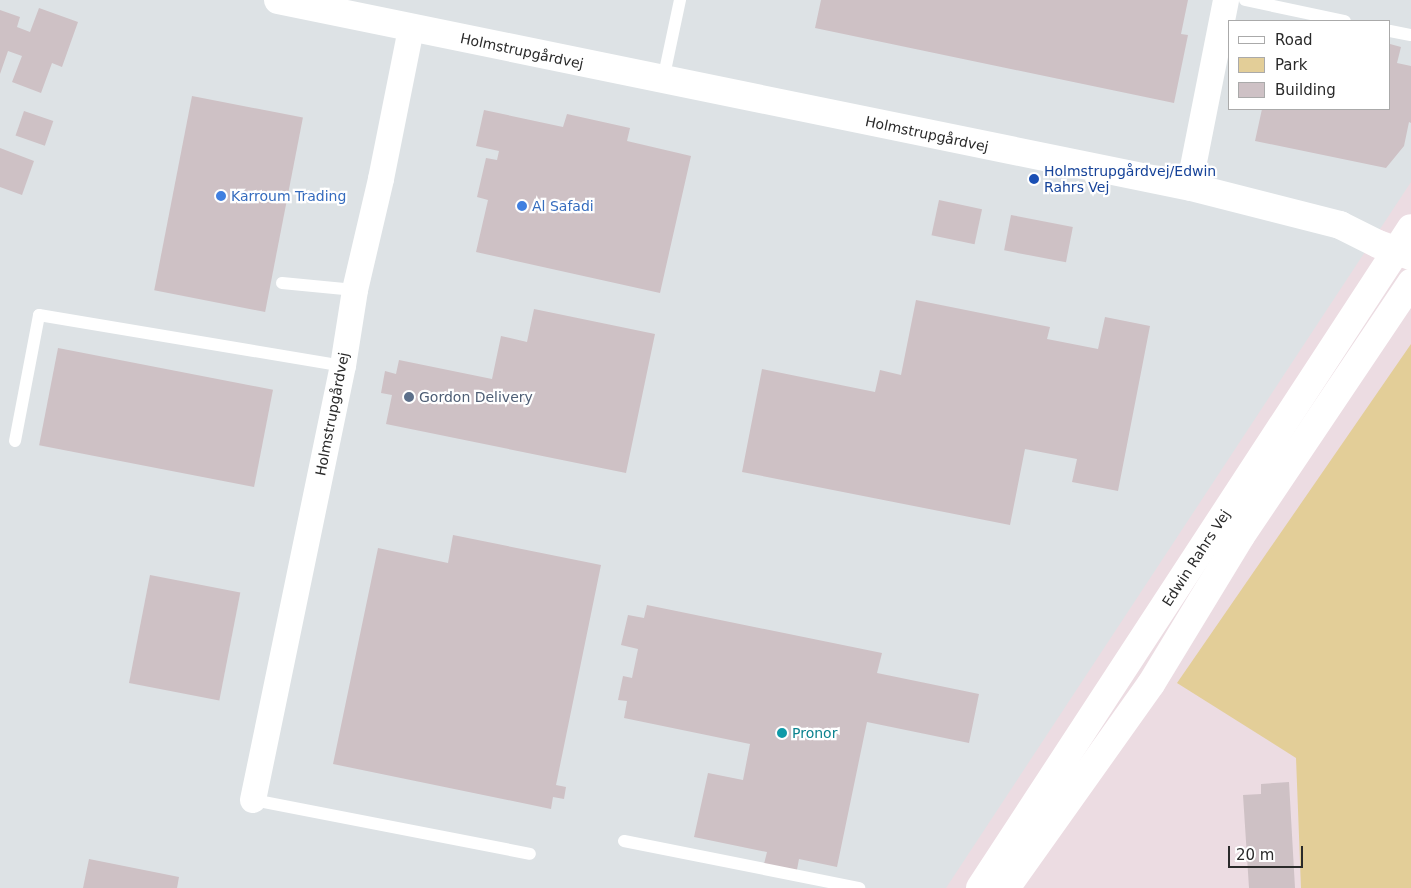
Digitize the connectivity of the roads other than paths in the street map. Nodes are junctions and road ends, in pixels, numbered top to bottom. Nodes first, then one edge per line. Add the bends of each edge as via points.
1 (278, 0) edge
2 (680, 0) edge
3 (1226, 0) edge
4 (1245, 0) edge
5 (1340, 20) edge
6 (411, 29) junction
7 (1391, 31) edge
8 (1411, 35) edge
9 (664, 80) junction
10 (1191, 187) junction
11 (1406, 245) edge
12 (1376, 280) junction
13 (282, 283) dead end
14 (355, 290) junction
15 (1409, 291) edge
16 (343, 366) junction
17 (15, 441) dead end
18 (254, 800) joint
19 (624, 841) dead end
20 (530, 854) dead end
21 (859, 888) edge
22 (980, 888) edge
23 (1006, 888) edge

1 - 6 street, Holmstrupgårdvej
2 - 9 lane
3 - 10 street
4 - 5 lane
6 - 9 street, Holmstrupgårdvej
6 - 14 street, Holmstrupgårdvej
7 - 8 lane
9 - 10 street, Holmstrupgårdvej
10 - 11 street, Holmstrupgårdvej via 1340,225 1378,244
11 - 12 street, Edwin Rahrs Vej
12 - 15 lane
12 - 22 street, Edwin Rahrs Vej
13 - 14 lane
14 - 16 street, Holmstrupgårdvej
15 - 23 street, Edwin Rahrs Vej via 1242,536 1151,684
16 - 17 lane via 39,314
16 - 18 street, Holmstrupgårdvej
18 - 20 lane
19 - 21 lane

